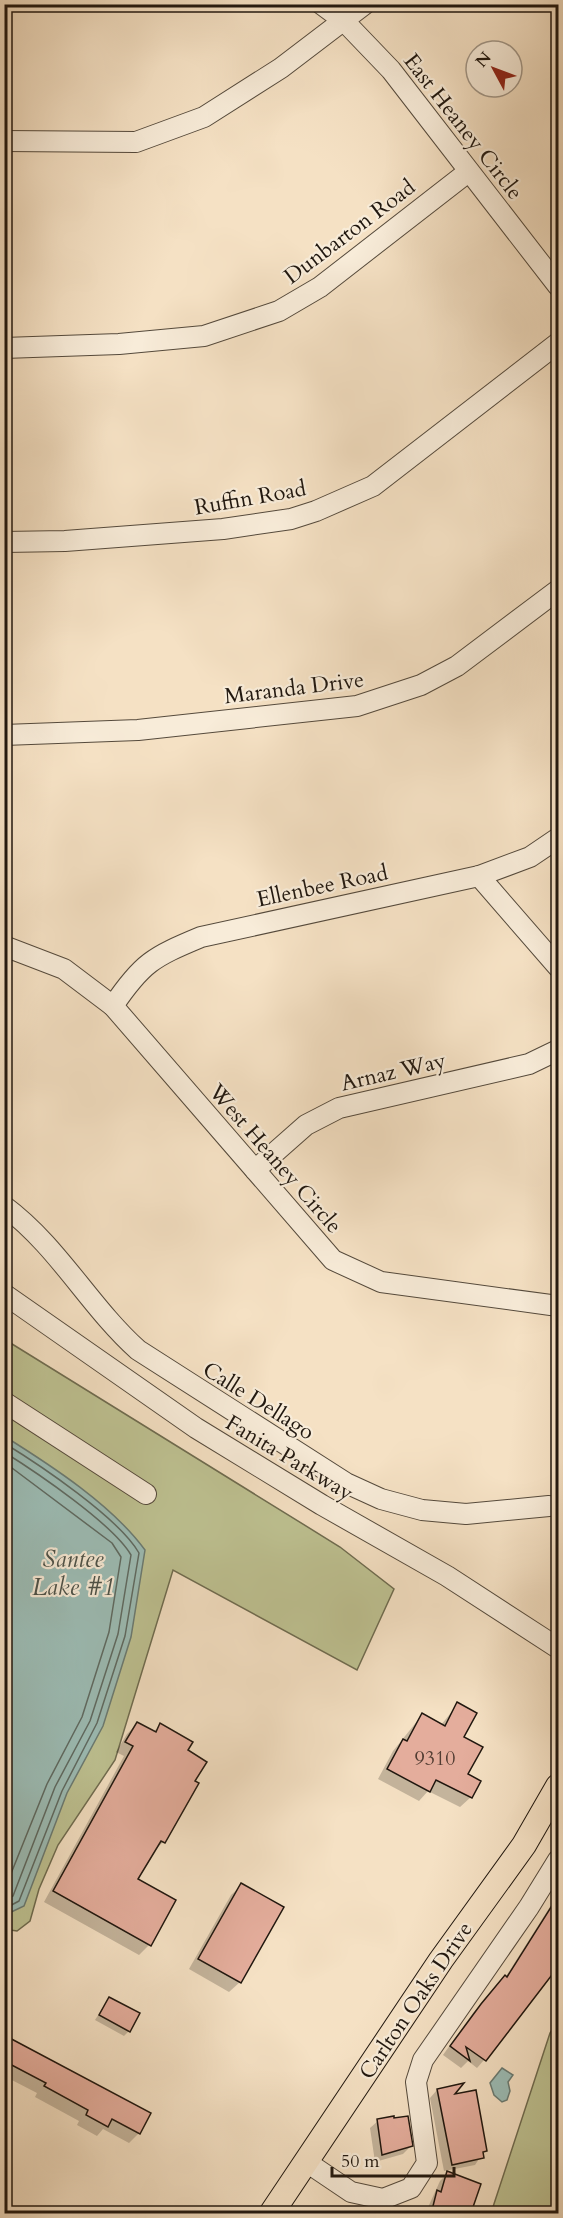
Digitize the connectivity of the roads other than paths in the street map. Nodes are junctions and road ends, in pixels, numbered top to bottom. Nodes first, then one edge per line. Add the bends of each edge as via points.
1 (321, 4) edge
2 (365, 4) edge
3 (344, 21) junction
4 (4, 141) edge
5 (468, 172) junction
6 (558, 286) edge
7 (558, 343) edge
8 (4, 348) edge
9 (4, 542) edge
10 (558, 590) edge
11 (4, 735) edge
12 (558, 838) edge
13 (479, 876) junction
14 (4, 946) edge
15 (558, 967) edge
16 (113, 1006) junction
17 (558, 1050) edge
18 (255, 1170) junction
19 (4, 1206) edge
20 (4, 1294) edge
21 (558, 1306) edge
22 (4, 1402) edge
23 (146, 1494) dead end
24 (549, 1506) dead end
25 (558, 1648) edge
26 (558, 1786) edge
27 (558, 1860) edge
28 (305, 2162) junction
29 (271, 2214) edge

1 - 3 street, East Heaney Circle
2 - 3 street
3 - 4 street via 281,69 204,117 136,142
3 - 5 street, East Heaney Circle via 391,70
5 - 6 street, East Heaney Circle
5 - 8 street, Dunbarton Road via 320,287 279,311 204,336
7 - 9 street, Ruffin Road via 373,486 316,511 291,519 223,529
10 - 11 street, Maranda Drive via 457,666 421,685 357,706 138,730
12 - 13 street, Ellenbee Road via 530,857
13 - 15 street
13 - 16 street, Ellenbee Road via 201,937 160,954 134,974
14 - 16 street, West Heaney Circle via 64,969
16 - 18 street, West Heaney Circle
17 - 18 street, Arnaz Way via 529,1064 339,1108 306,1125
18 - 21 street, West Heaney Circle via 333,1260 381,1282
19 - 24 street, Calle Dellago via 30,1225 138,1350 345,1483 400,1505 444,1513
20 - 25 street, Fanita Parkway via 196,1428 447,1576
22 - 23 street
26 - 28 main road, Carlton Oaks Drive via 524,1845
27 - 28 street via 423,2060 417,2082 427,2163 411,2188 383,2199 351,2192
28 - 29 main road, Carlton Oaks Drive

